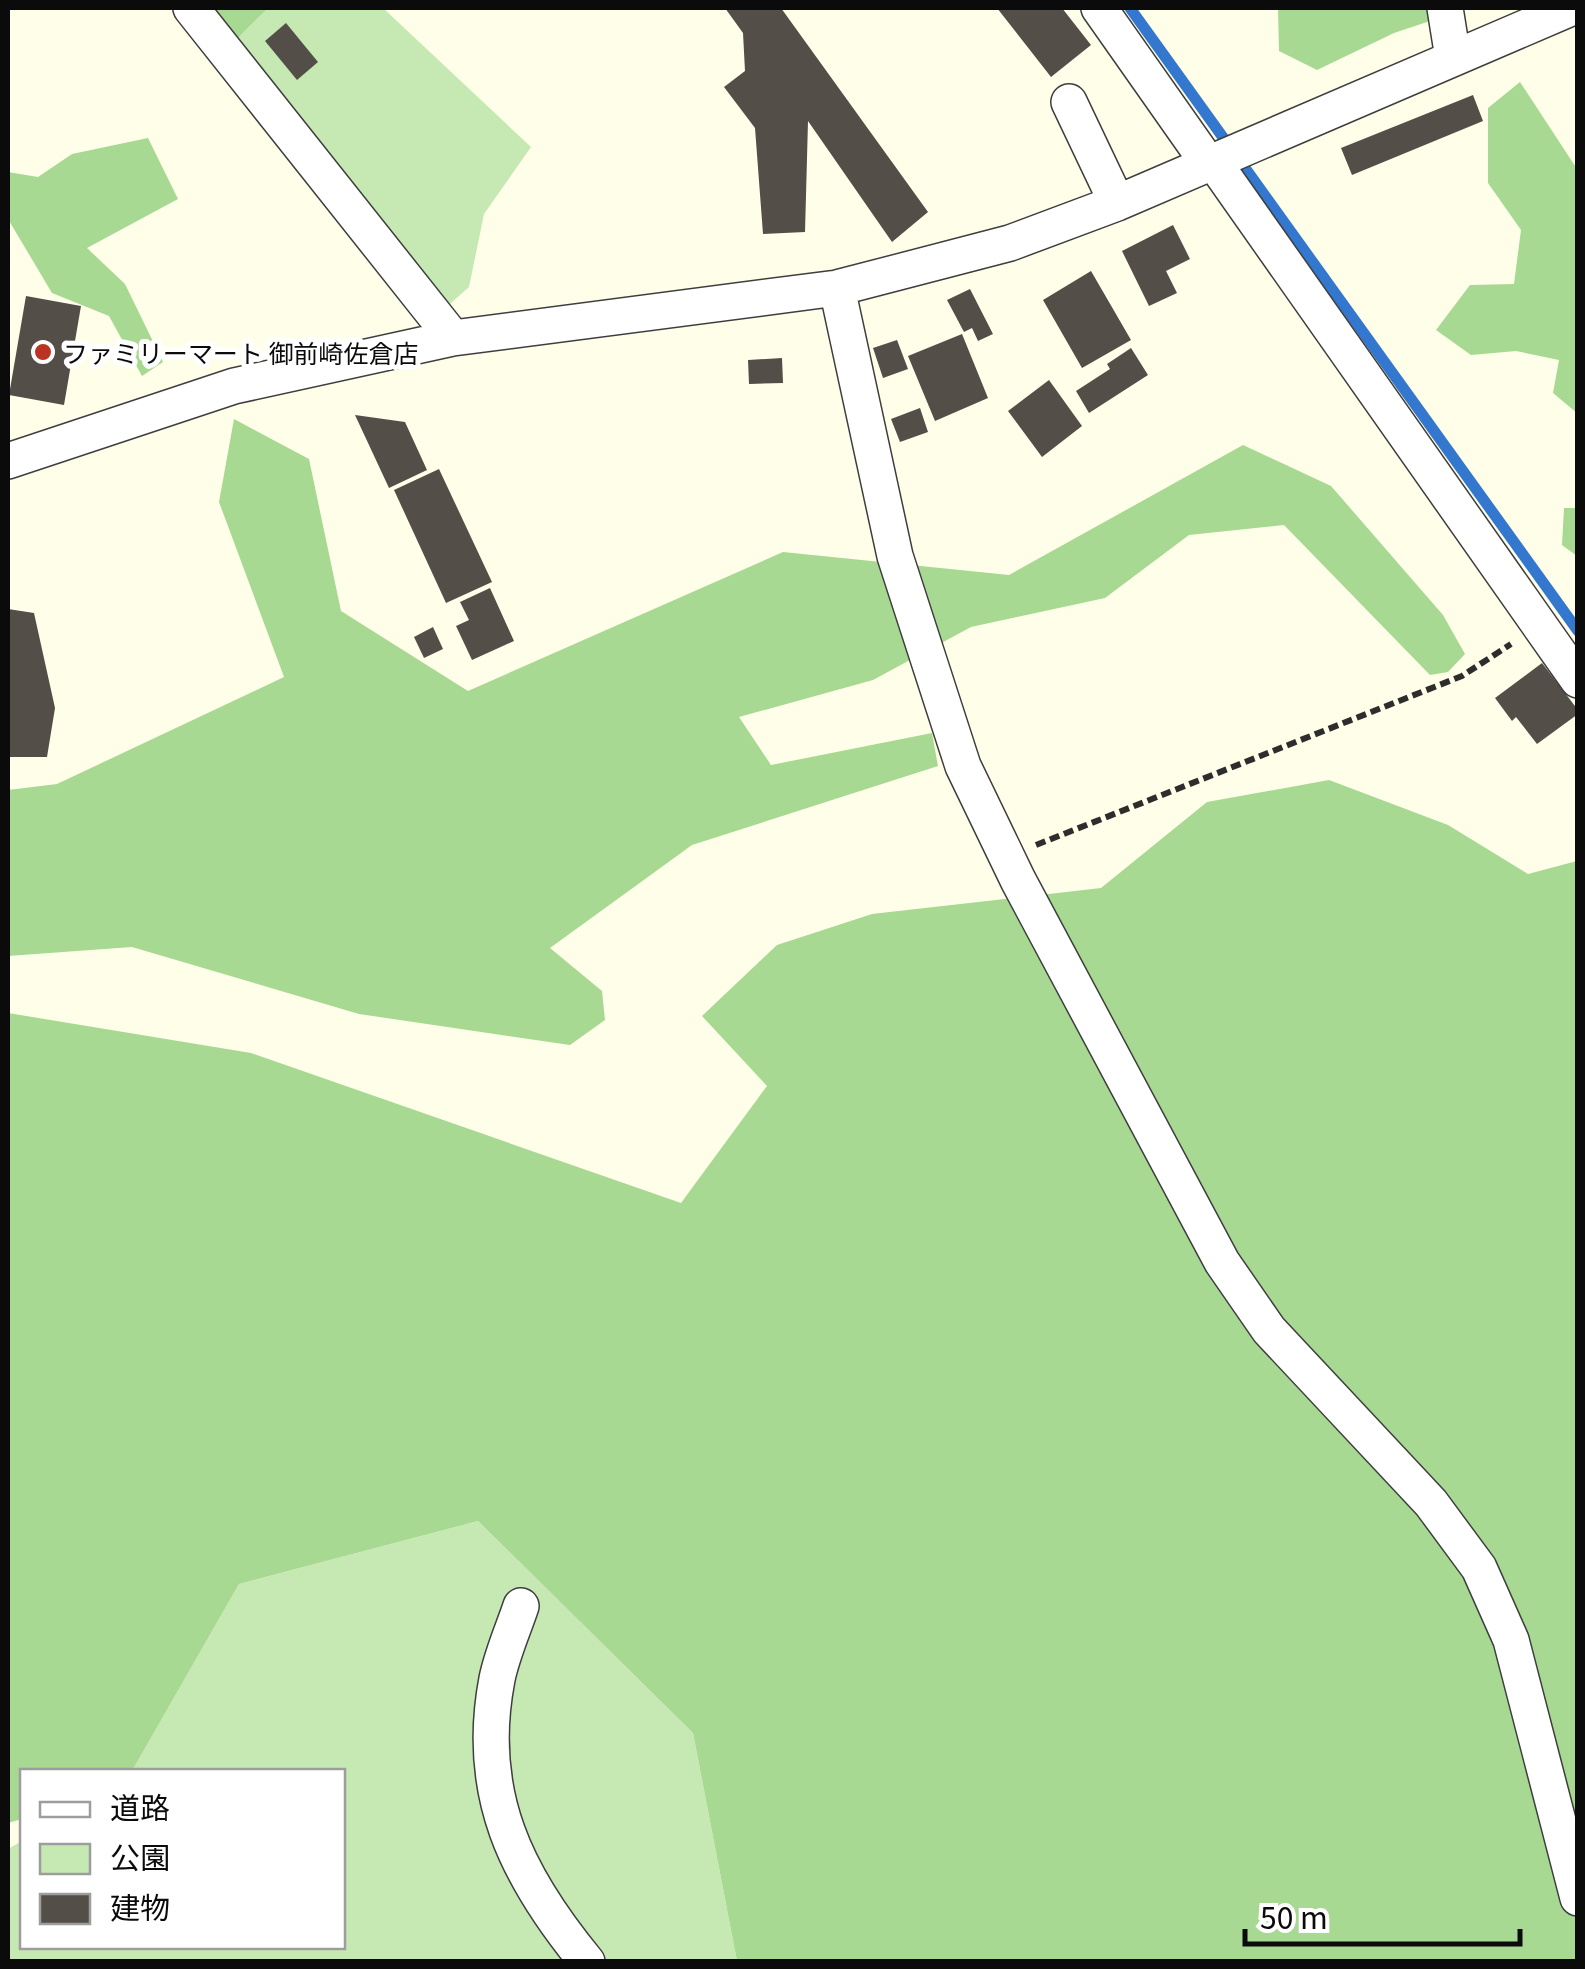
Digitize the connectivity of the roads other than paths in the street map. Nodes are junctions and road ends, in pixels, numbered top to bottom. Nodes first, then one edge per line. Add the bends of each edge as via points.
1 (191, 8) edge
2 (1099, 8) edge
3 (1445, 8) edge
4 (1571, 8) edge
5 (1452, 58) junction
6 (1069, 102) dead end
7 (1210, 162) junction
8 (1117, 203) junction
9 (837, 288) junction
10 (453, 338) junction
11 (8, 462) edge
12 (1578, 680) edge
13 (521, 1606) dead end
14 (1578, 1898) edge
15 (586, 1962) edge

1 - 10 street
2 - 7 street
3 - 5 street
4 - 5 street
5 - 7 street
6 - 8 street
7 - 8 street
7 - 12 street
8 - 9 street via 1010,243
9 - 10 street
9 - 14 street via 896,556 963,766 1222,1262 1269,1330 1431,1503 1479,1568 1511,1640
10 - 11 street via 234,386
13 - 15 street via 497,1676 490,1732 495,1796 548,1915

